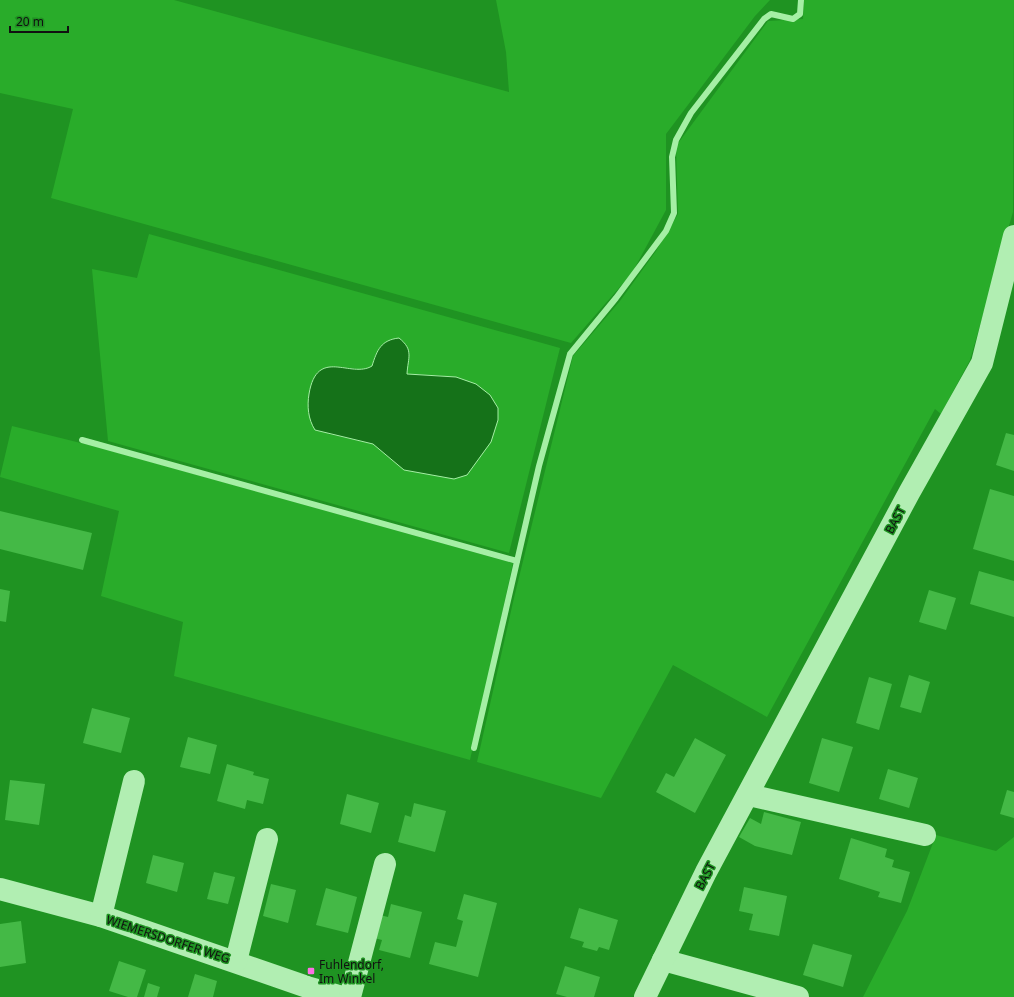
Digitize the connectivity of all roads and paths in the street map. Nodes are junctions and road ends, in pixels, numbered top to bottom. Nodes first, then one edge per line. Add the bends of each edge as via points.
1 (1014, 236) edge
2 (134, 781) dead end
3 (749, 795) junction
4 (925, 835) dead end
5 (267, 839) dead end
6 (385, 864) dead end
7 (0, 889) edge
8 (101, 916) junction
9 (663, 960) junction
10 (236, 961) junction
11 (305, 992) edge
12 (343, 997) edge
13 (350, 997) edge
14 (645, 997) edge
15 (798, 997) edge

1 - 3 street, BAST via 982,363 909,493
2 - 8 street, WIEMERSDORFER WEG
3 - 4 street
3 - 9 street, BAST via 706,872
5 - 10 street, WIEMERSDORFER WEG
6 - 13 street
7 - 8 street, WIEMERSDORFER WEG
8 - 10 street, WIEMERSDORFER WEG
9 - 14 street, BAST
9 - 15 street
10 - 11 street, WIEMERSDORFER WEG
11 - 12 street, WIEMERSDORFER WEG

